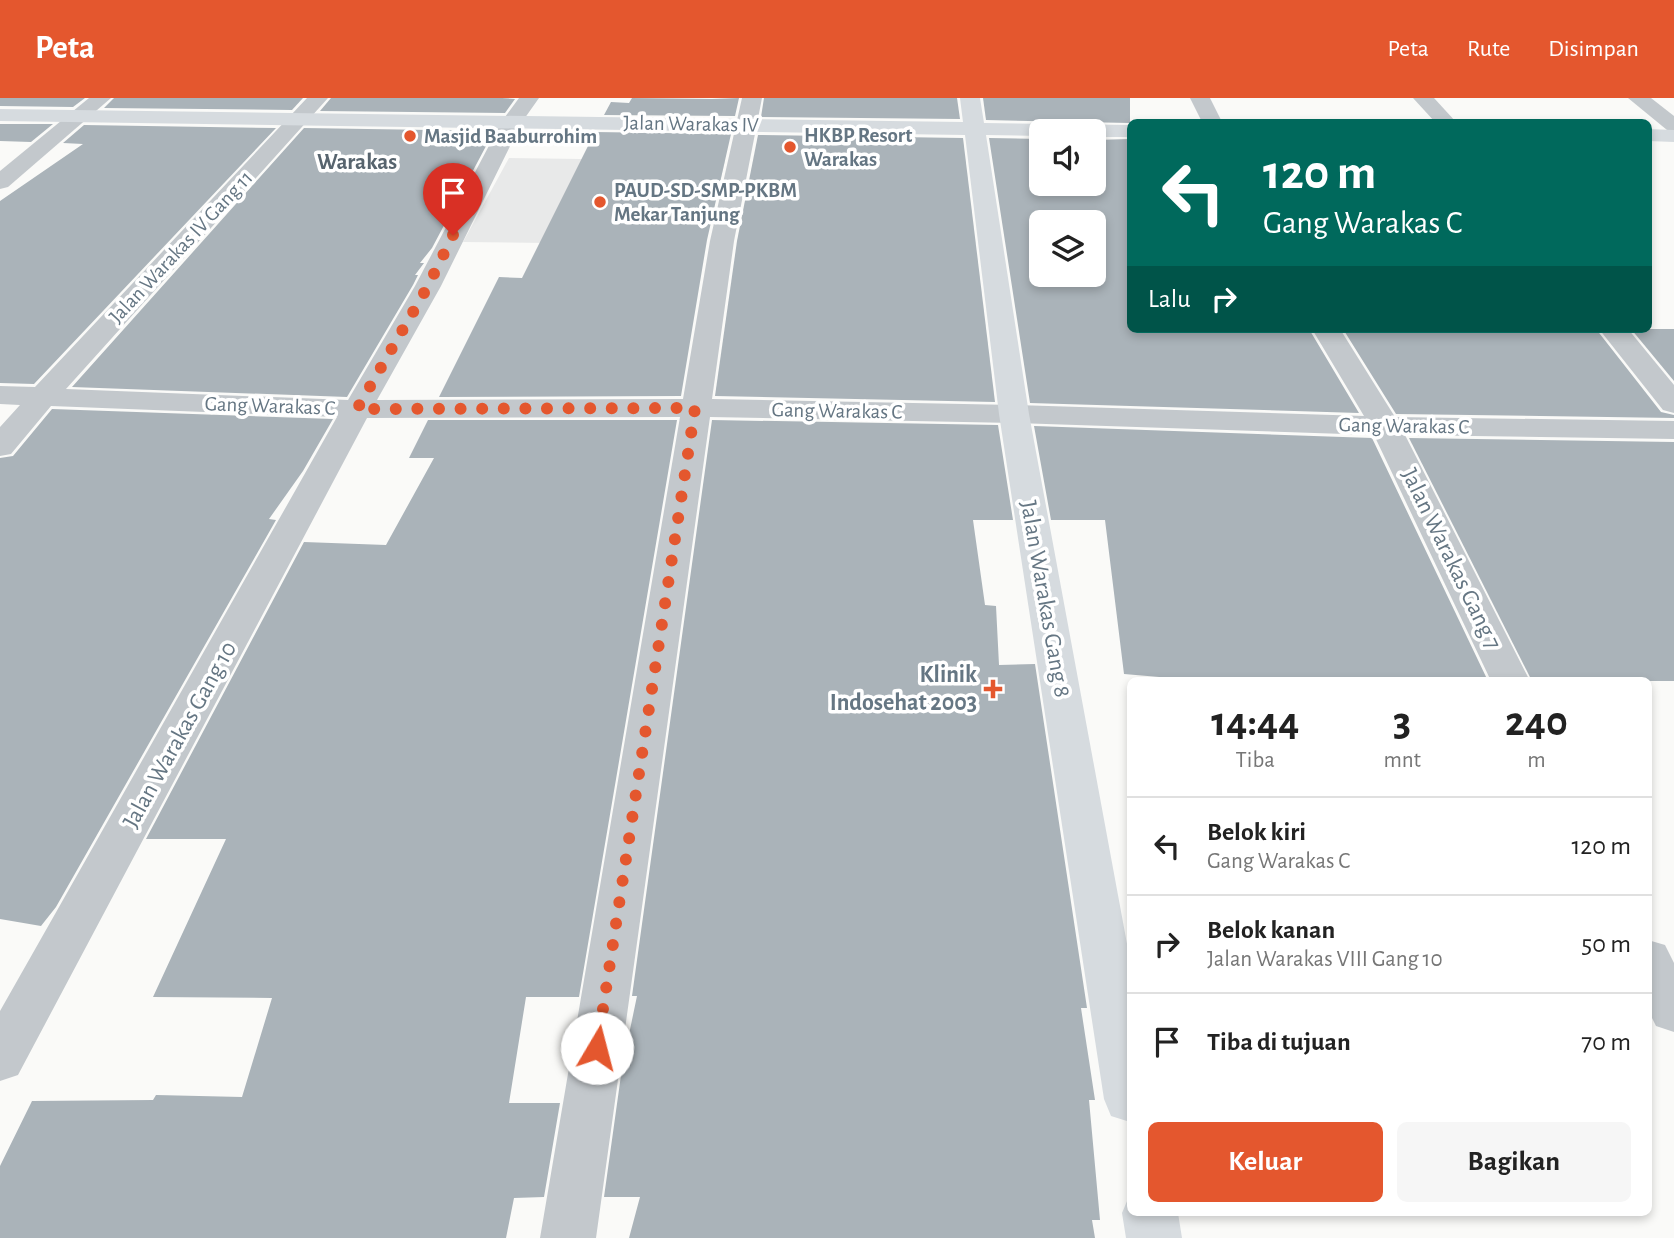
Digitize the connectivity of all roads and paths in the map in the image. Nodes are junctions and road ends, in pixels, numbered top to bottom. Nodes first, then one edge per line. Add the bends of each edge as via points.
1 (101, 98) edge
2 (318, 98) edge
3 (529, 98) edge
4 (752, 98) edge
5 (1200, 98) edge
6 (1423, 98) edge
7 (1638, 98) edge
8 (972, 113) edge
9 (0, 115) edge
10 (78, 116) junction
11 (299, 118) junction
12 (1210, 119) edge
13 (1443, 119) edge
14 (512, 121) junction
15 (746, 124) junction
16 (1674, 126) edge
17 (1127, 131) edge
18 (1652, 135) edge
19 (1674, 136) edge
20 (0, 182) edge
21 (1328, 333) edge
22 (1616, 333) edge
23 (0, 395) edge
24 (43, 396) junction
25 (1674, 404) edge
26 (695, 408) junction
27 (357, 409) junction
28 (1014, 414) junction
29 (1385, 426) junction
30 (1674, 430) edge
31 (0, 447) edge
32 (1509, 677) edge
33 (1652, 967) edge
34 (1674, 1011) edge
35 (0, 1059) edge
36 (1127, 1081) edge
37 (1150, 1216) edge
38 (568, 1238) edge
39 (1154, 1238) edge

1 - 10 street
2 - 11 street, Jalan Warakas IV Gang 11
3 - 14 street, Jalan Warakas Gang 10
4 - 15 street
5 - 12 street
6 - 13 street
7 - 16 street
8 - 15 street, Jalan Warakas IV
8 - 17 street, Jalan Warakas IV
8 - 28 street, Jalan Warakas Gang 8
9 - 10 street, Jalan Warakas IV
10 - 11 street, Jalan Warakas IV
10 - 20 street
11 - 14 street, Jalan Warakas IV
11 - 24 street, Jalan Warakas IV Gang 11
14 - 15 street, Jalan Warakas IV
14 - 27 street, Jalan Warakas Gang 10 via 428,286
15 - 26 street
18 - 19 street
21 - 29 street, Jalan Warakas Gang 7
22 - 25 street
23 - 24 street, Gang Warakas C
24 - 27 street, Gang Warakas C
24 - 31 street, Jalan Warakas IV Gang 11
26 - 27 street, Gang Warakas C
26 - 28 street, Gang Warakas C
26 - 38 street
27 - 35 street, Jalan Warakas Gang 10
28 - 29 street, Gang Warakas C
28 - 36 street, Jalan Warakas Gang 8
29 - 30 street, Gang Warakas C
29 - 32 street, Jalan Warakas Gang 7
33 - 34 street
37 - 39 street

